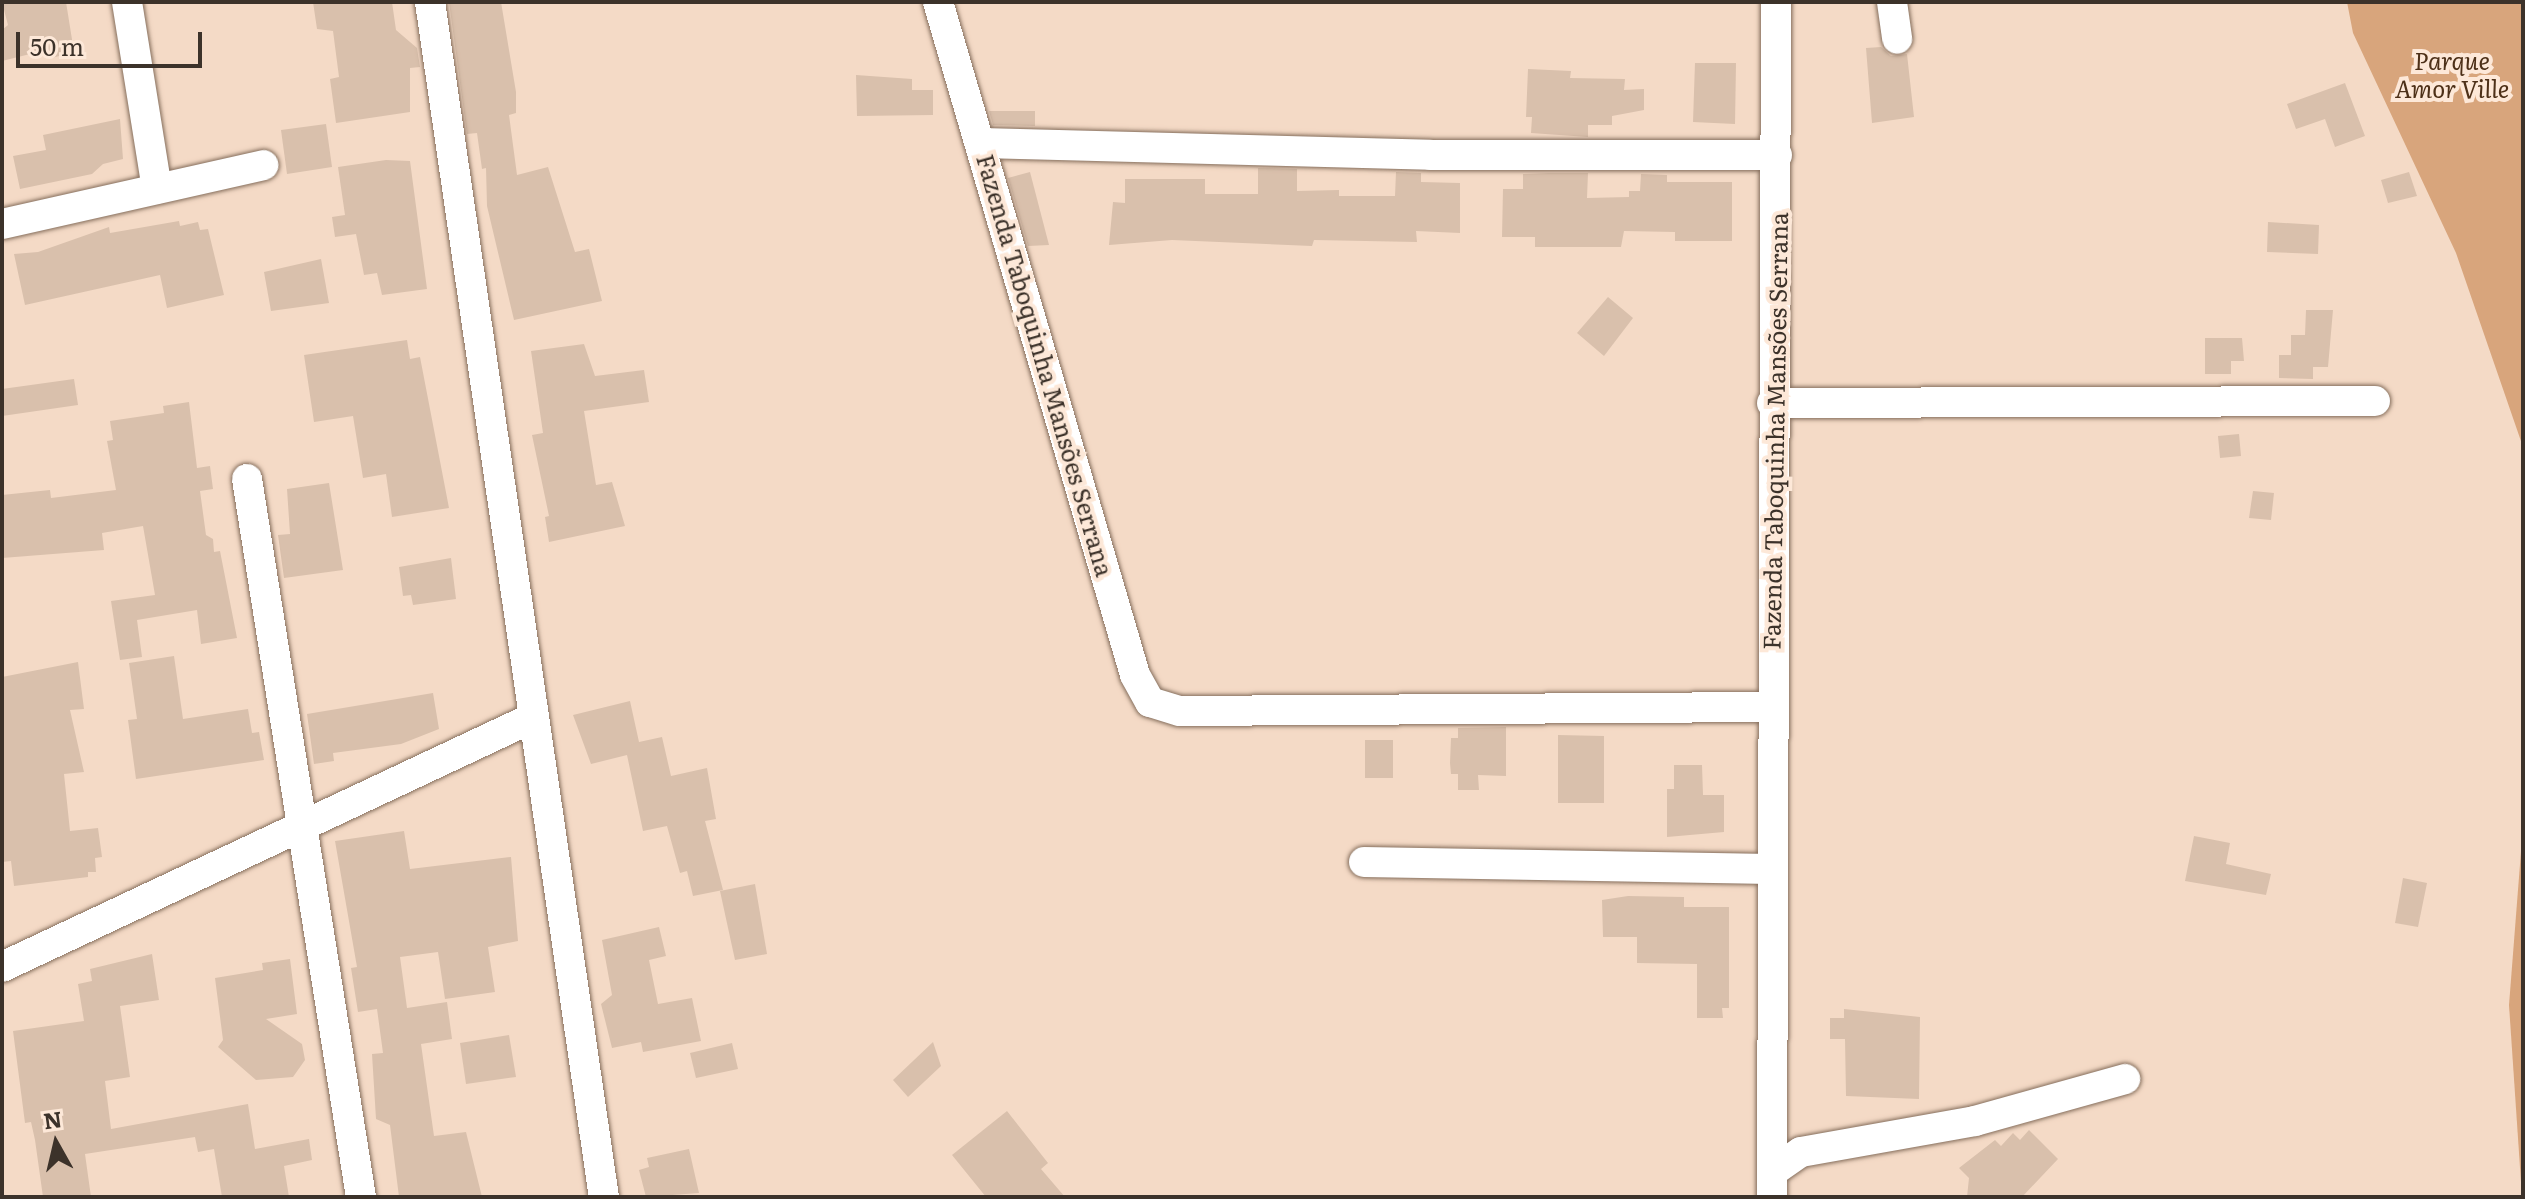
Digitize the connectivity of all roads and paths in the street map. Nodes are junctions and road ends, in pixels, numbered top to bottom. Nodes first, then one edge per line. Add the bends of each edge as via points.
1 (127, 2) edge
2 (430, 2) edge
3 (938, 2) edge
4 (1776, 2) edge
5 (1892, 2) edge
6 (1897, 39) dead end
7 (982, 143) junction
8 (1777, 155) junction
9 (263, 165) dead end
10 (157, 189) junction
11 (2, 224) edge
12 (2375, 401) dead end
13 (1772, 403) junction
14 (247, 479) dead end
15 (1771, 707) junction
16 (530, 719) junction
17 (299, 827) junction
18 (1364, 862) dead end
19 (1771, 869) junction
20 (2, 967) edge
21 (2125, 1079) dead end
22 (1772, 1184) edge
23 (361, 1197) edge
24 (604, 1197) edge

1 - 10 street
2 - 16 street
3 - 7 street
4 - 8 street, Fazenda Taboquinha Mansões Serrana
5 - 6 street
7 - 8 street, Fazenda Taboquinha Mansões Serrana via 1430,155
7 - 15 street, Fazenda Taboquinha Mansões Serrana via 1135,675 1150,702 1180,711
8 - 13 street, Fazenda Taboquinha Mansões Serrana
9 - 10 street
10 - 11 street
12 - 13 street
13 - 15 street, Fazenda Taboquinha Mansões Serrana
14 - 17 street
15 - 19 street, Fazenda Taboquinha Mansões Serrana
16 - 17 street
16 - 24 street
17 - 20 street
17 - 23 street
18 - 19 street
19 - 22 street, Fazenda Taboquinha Mansões Serrana
21 - 22 street via 1975,1121 1801,1152

